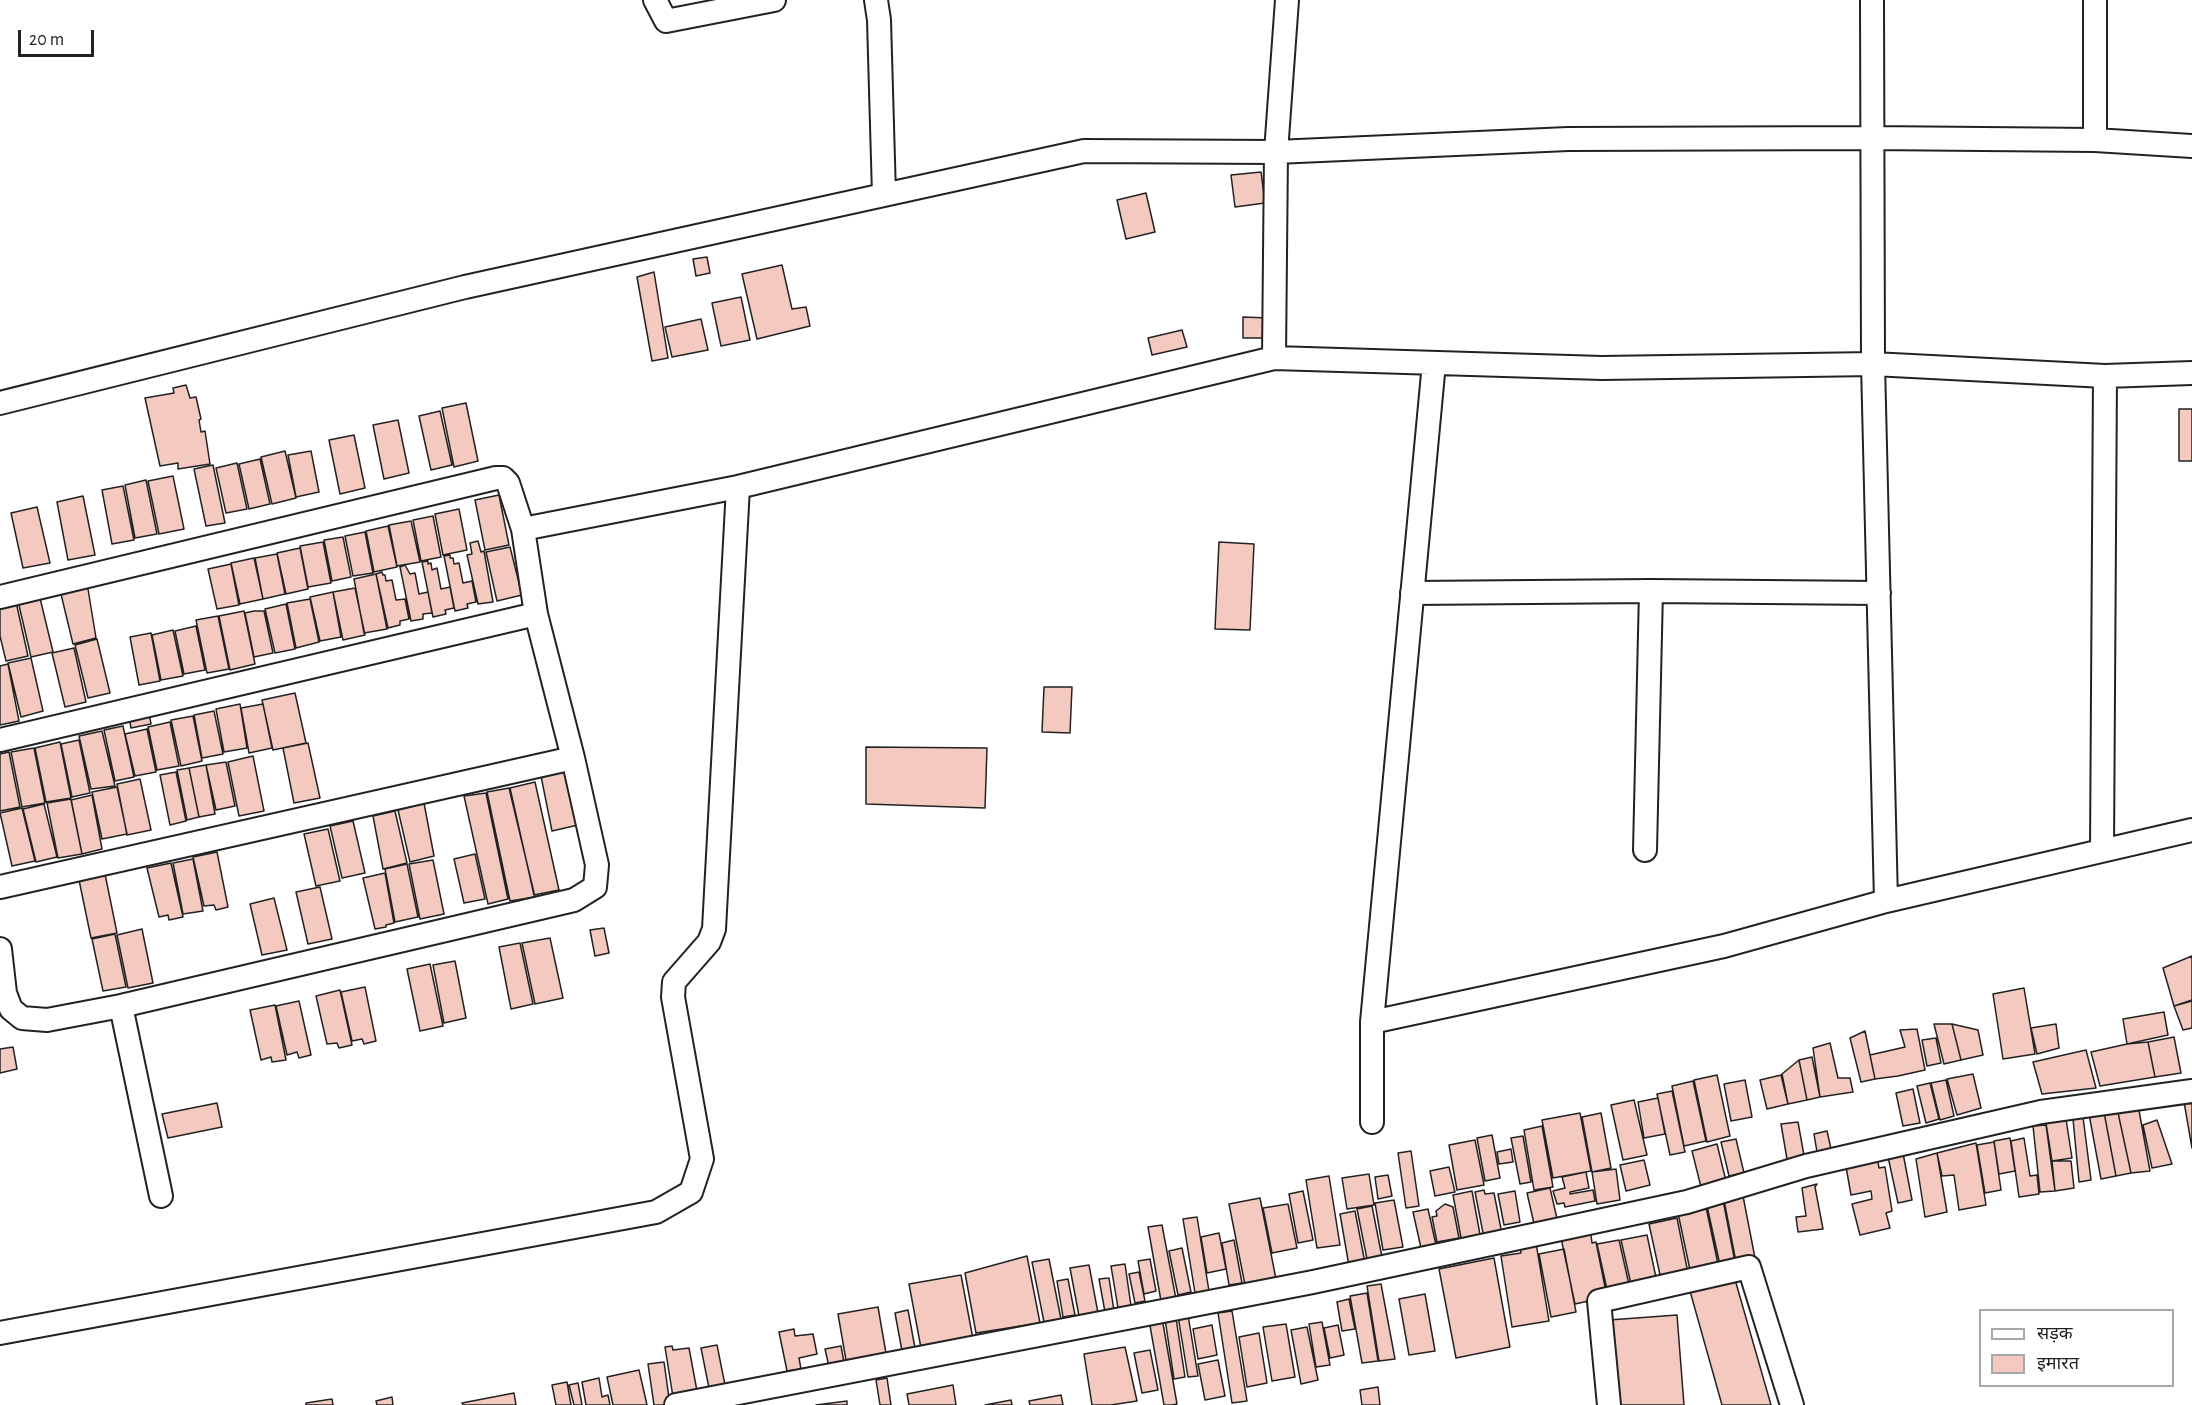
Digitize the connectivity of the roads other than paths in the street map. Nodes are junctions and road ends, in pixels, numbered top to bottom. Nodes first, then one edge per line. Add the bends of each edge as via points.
1 (655, 0) edge
2 (774, 0) edge
3 (876, 0) edge
4 (1287, 0) edge
5 (1872, 0) edge
6 (2095, 0) edge
7 (1871, 138) junction
8 (2094, 140) junction
9 (2192, 146) edge
10 (1276, 152) junction
11 (884, 195) junction
12 (1274, 358) junction
13 (1434, 363) junction
14 (1873, 364) junction
15 (2192, 373) edge
16 (2105, 376) junction
17 (0, 403) edge
18 (738, 487) junction
19 (523, 529) junction
20 (1652, 591) junction
21 (1412, 593) junction
22 (1879, 593) junction
23 (0, 597) edge
24 (536, 614) junction
25 (0, 740) edge
26 (573, 758) junction
27 (2192, 830) edge
28 (1645, 850) dead end
29 (2102, 850) junction
30 (0, 887) edge
31 (1886, 901) junction
32 (0, 949) edge
33 (121, 1006) junction
34 (1372, 1022) junction
35 (2192, 1091) edge
36 (1372, 1122) dead end
37 (161, 1196) dead end
38 (0, 1333) edge
39 (676, 1405) edge
40 (1609, 1405) edge
41 (1792, 1405) edge

1 - 2 street via 666,21
3 - 11 street
4 - 10 street
5 - 7 street
6 - 8 street
7 - 8 street
7 - 10 street via 1568,139
7 - 14 street
8 - 9 street
10 - 11 street via 1084,151
10 - 12 street
11 - 17 street via 465,286
12 - 13 street
12 - 18 street
13 - 14 street via 1602,368
13 - 21 street
14 - 16 street
14 - 22 street
15 - 16 street
16 - 29 street
18 - 19 street
18 - 38 street via 714,929 709,942 674,982 673,997 702,1159 691,1192 656,1212
19 - 23 street via 508,483 496,478
19 - 24 street
20 - 21 street
20 - 22 street
20 - 28 street
21 - 34 street
22 - 31 street
24 - 25 street
24 - 26 street
26 - 30 street
26 - 33 street via 597,865 595,887 574,900
27 - 29 street
29 - 31 street
31 - 34 street via 1724,946
32 - 33 street via 5,993 11,1009 22,1018 46,1020
33 - 37 street
34 - 36 street
35 - 39 street via 2042,1112 1806,1166 1688,1202 1313,1282
40 - 41 street via 1599,1301 1749,1267

